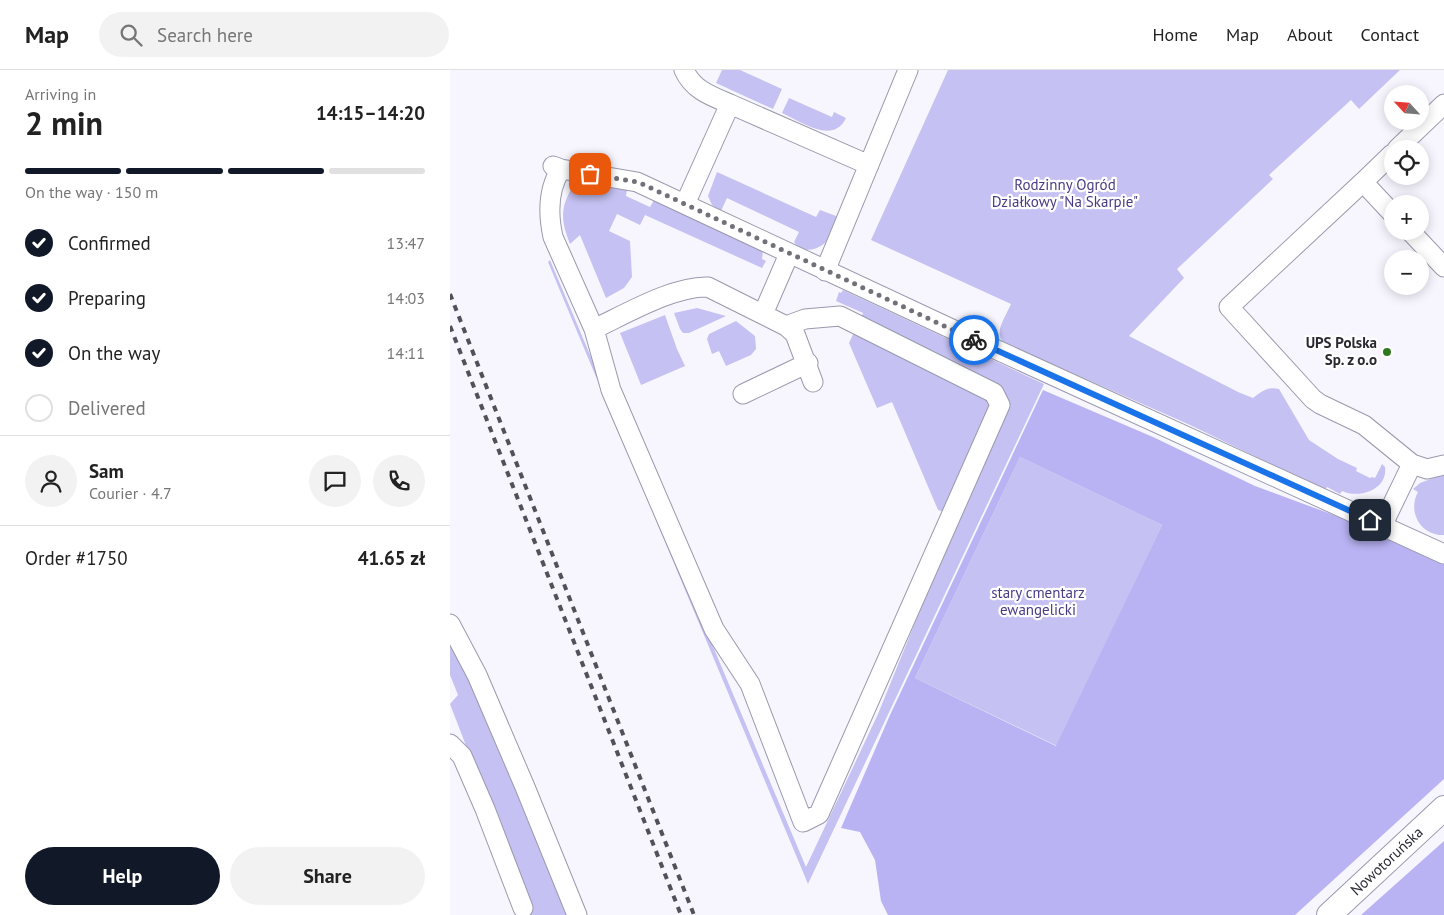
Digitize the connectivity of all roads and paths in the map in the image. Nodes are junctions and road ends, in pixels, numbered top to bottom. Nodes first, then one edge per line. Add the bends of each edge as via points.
1 (684, 70) edge
2 (908, 70) edge
3 (730, 104) junction
4 (1444, 104) edge
5 (1407, 140) edge
6 (1384, 162) edge
7 (869, 165) junction
8 (1363, 182) junction
9 (685, 204) junction
10 (1384, 204) edge
11 (1418, 240) edge
12 (789, 254) junction
13 (1444, 268) edge
14 (825, 271) junction
15 (762, 314) junction
16 (786, 326) junction
17 (594, 329) junction
18 (808, 363) junction
19 (813, 382) dead end
20 (743, 394) dead end
21 (1412, 464) junction
22 (1444, 465) edge
23 (1382, 526) junction
24 (1444, 554) edge
25 (450, 624) edge
26 (450, 744) edge
27 (1444, 808) edge
28 (522, 908) dead end
29 (577, 915) edge
30 (1329, 915) edge

1 - 3 street via 699,90
2 - 7 street
3 - 7 street
3 - 9 street
4 - 5 street
6 - 8 street
7 - 14 street
8 - 10 street
8 - 21 street via 1229,306 1313,399 1364,425
9 - 12 street
9 - 17 street via 638,182 557,168 550,203 553,236
11 - 13 street
12 - 14 street
12 - 15 street
14 - 23 street
15 - 16 street
15 - 17 street via 708,287 697,287 674,293
16 - 17 street via 806,319 840,316 994,393 1000,405 819,814 803,822 750,684 714,629 611,390
16 - 18 street via 795,334
18 - 19 street
18 - 20 street
21 - 22 street via 1427,469
21 - 23 street
23 - 24 street
25 - 29 street via 477,675
26 - 28 street via 462,756
27 - 30 main road, Nowotoruńska

